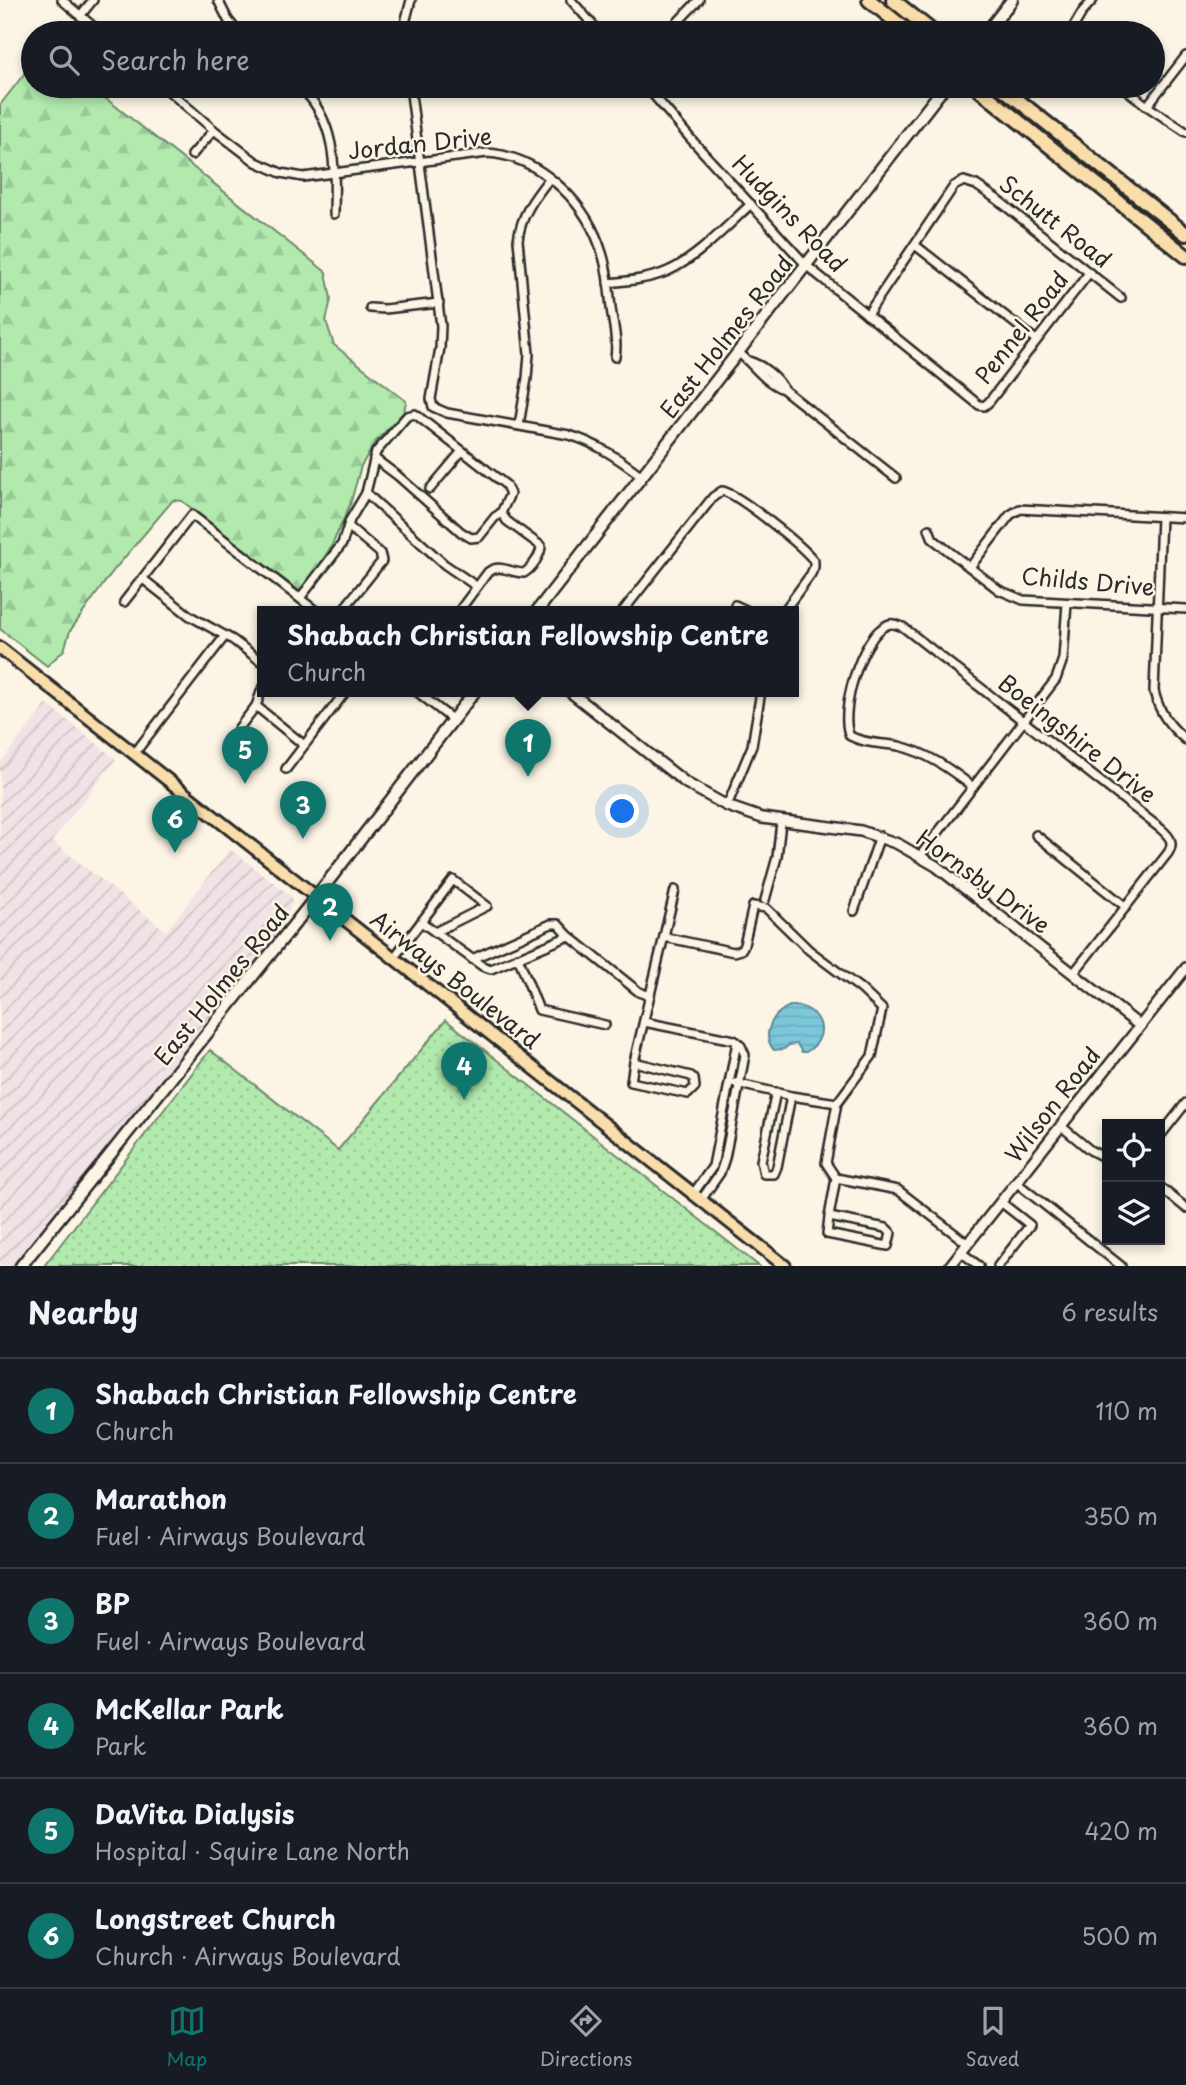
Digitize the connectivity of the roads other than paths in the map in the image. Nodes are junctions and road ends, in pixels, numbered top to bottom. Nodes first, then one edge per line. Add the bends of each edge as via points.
1 (62, 0) edge
2 (93, 0) edge
3 (218, 0) edge
4 (411, 0) edge
5 (571, 0) edge
6 (699, 0) edge
7 (869, 0) edge
8 (893, 0) edge
9 (1012, 0) edge
10 (1093, 0) edge
11 (80, 16) junction
12 (86, 21) edge
13 (229, 21) edge
14 (406, 21) edge
15 (589, 21) edge
16 (679, 21) edge
17 (895, 21) edge
18 (919, 21) edge
19 (995, 21) edge
20 (1077, 21) edge
21 (1186, 56) edge
22 (1165, 83) edge
23 (177, 98) edge
24 (311, 98) edge
25 (412, 98) edge
26 (656, 98) edge
27 (936, 98) edge
28 (990, 98) edge
29 (1015, 98) edge
30 (1137, 98) edge
31 (1153, 98) edge
32 (1147, 106) junction
33 (214, 130) junction
34 (1186, 132) edge
35 (192, 155) dead end
36 (420, 161) junction
37 (335, 172) junction
38 (549, 179) junction
39 (751, 204) junction
40 (334, 214) dead end
41 (1186, 234) edge
42 (915, 245) junction
43 (1186, 256) edge
44 (807, 266) junction
45 (1089, 273) junction
46 (608, 283) junction
47 (1121, 298) dead end
48 (439, 303) junction
49 (370, 308) dead end
50 (867, 315) junction
51 (1036, 340) junction
52 (739, 353) junction
53 (615, 356) dead end
54 (984, 406) joint
55 (519, 425) junction
56 (463, 451) junction
57 (374, 458) junction
58 (642, 476) junction
59 (895, 478) dead end
60 (430, 489) dead end
61 (366, 493) junction
62 (500, 513) junction
63 (1161, 517) junction
64 (1186, 518) edge
65 (348, 526) junction
66 (929, 529) dead end
67 (970, 568) junction
68 (143, 579) junction
69 (476, 586) junction
70 (300, 598) junction
71 (124, 602) dead end
72 (1067, 603) junction
73 (310, 606) edge
74 (346, 606) edge
75 (462, 606) edge
76 (541, 606) edge
77 (627, 606) edge
78 (788, 606) edge
79 (1157, 607) junction
80 (1186, 609) edge
81 (225, 636) junction
82 (0, 649) edge
83 (257, 658) edge
84 (259, 697) edge
85 (341, 697) edge
86 (424, 697) edge
87 (470, 697) edge
88 (577, 697) edge
89 (760, 697) edge
90 (256, 706) junction
91 (453, 720) junction
92 (1024, 722) junction
93 (238, 729) dead end
94 (1186, 740) edge
95 (304, 745) junction
96 (134, 754) junction
97 (286, 769) dead end
98 (973, 787) junction
99 (727, 806) junction
100 (781, 822) junction
101 (1036, 835) dead end
102 (880, 836) junction
103 (920, 856) junction
104 (675, 890) dead end
105 (316, 897) junction
106 (765, 900) dead end
107 (1126, 907) junction
108 (854, 912) dead end
109 (421, 922) junction
110 (435, 932) junction
111 (569, 936) junction
112 (664, 937) junction
113 (518, 957) junction
114 (393, 959) junction
115 (472, 959) junction
116 (1186, 968) edge
117 (1073, 974) junction
118 (650, 996) junction
119 (644, 1023) junction
120 (605, 1026) dead end
121 (1140, 1026) junction
122 (634, 1062) junction
123 (736, 1084) junction
124 (776, 1092) junction
125 (791, 1096) junction
126 (837, 1103) junction
127 (1186, 1103) edge
128 (1061, 1126) junction
129 (1165, 1130) edge
130 (1102, 1156) edge
131 (836, 1178) junction
132 (1017, 1183) junction
133 (1165, 1191) edge
134 (697, 1197) junction
135 (1002, 1203) junction
136 (1186, 1208) edge
137 (829, 1217) junction
138 (968, 1244) junction
139 (961, 1252) junction
140 (21, 1266) edge
141 (785, 1266) edge
142 (950, 1266) edge
143 (979, 1266) edge
144 (998, 1266) edge
145 (1121, 1266) edge

1 - 11 street
2 - 11 street
3 - 13 street
4 - 14 street
5 - 15 street
6 - 16 street
7 - 17 highway
8 - 18 highway
9 - 19 main road
10 - 20 street
11 - 12 street
21 - 22 street
23 - 33 street, Jordan Drive
24 - 37 street via 326,122
25 - 36 street
26 - 39 street, Hudgins Road
27 - 44 main road, East Holmes Road
28 - 43 highway
29 - 41 highway
30 - 32 street
31 - 32 street
32 - 34 street
33 - 35 street
33 - 37 street, Jordan Drive via 272,170 303,177
36 - 37 street, Jordan Drive
36 - 38 street, Jordan Drive via 500,154 526,162
36 - 48 street
37 - 40 street
38 - 46 street, Jordan Drive via 581,211 599,244
38 - 55 street via 525,213 518,240 529,342
39 - 44 street, Hudgins Road
39 - 46 street via 669,271
42 - 45 street, Schutt Road via 954,186 964,181 998,200
42 - 50 street
42 - 51 street
44 - 50 street, Hudgins Road
44 - 52 main road, East Holmes Road
45 - 47 street, Schutt Road
45 - 51 street, Pennel Road
46 - 53 street, Jordan Drive
48 - 49 street
48 - 55 street via 441,341 433,407
50 - 54 street, Hudgins Road
51 - 54 street, Pennel Road
52 - 58 main road, East Holmes Road
52 - 59 street
55 - 58 street via 583,439
56 - 57 street via 419,416 410,414
56 - 60 street
56 - 62 street via 509,487
57 - 61 street
57 - 62 street via 471,538 479,537
58 - 76 main road, East Holmes Road
61 - 65 street
61 - 69 street via 444,564
62 - 69 street via 539,544 541,551 524,573 495,568
63 - 64 street
63 - 67 street via 1020,509 1010,515
63 - 79 street
65 - 70 street via 340,549
65 - 74 street via 380,553 382,561
66 - 67 street, Childs Drive via 933,539
67 - 72 street, Childs Drive via 1016,598
68 - 70 street via 192,515
68 - 71 street
68 - 81 street via 190,616
69 - 75 street
70 - 73 street
72 - 79 street, Childs Drive
72 - 92 street via 1062,666
77 - 78 street via 722,491 736,497 814,561 811,574
79 - 80 street, Childs Drive
79 - 94 street via 1154,691 1166,721
81 - 83 street
81 - 96 street
82 - 96 main road, Airways Boulevard
84 - 90 street
85 - 95 street
86 - 91 street
87 - 91 main road, East Holmes Road
88 - 99 street, Hornsby Drive via 686,783
89 - 99 street via 752,746
90 - 93 street
90 - 95 street
91 - 105 main road, East Holmes Road
92 - 98 street
92 - 98 street, Boeingshire Drive via 903,627 890,623 880,629 856,671 846,721 850,736 919,752
92 - 107 street, Boeingshire Drive via 1171,839 1170,850
95 - 97 street
96 - 105 main road, Airways Boulevard
98 - 103 street
99 - 100 street, Hornsby Drive
100 - 102 street, Hornsby Drive
100 - 106 street
101 - 107 street
102 - 103 street, Hornsby Drive
102 - 108 street
103 - 117 street, Hornsby Drive
104 - 112 street
105 - 114 main road, Airways Boulevard
105 - 140 main road, East Holmes Road
107 - 117 street, Boeingshire Drive
109 - 110 street
109 - 110 street via 453,880 487,906
109 - 114 street
110 - 115 street
111 - 113 street
111 - 115 street via 558,924 551,924
111 - 118 street
112 - 118 street
112 - 126 street via 734,953 744,945 752,906 765,908 809,950 879,1004 882,1009 872,1056
113 - 115 street via 491,970
113 - 120 street via 539,1010
114 - 134 main road, Airways Boulevard
116 - 121 street, Wilson Road
117 - 121 street, Hornsby Drive
118 - 119 street
119 - 122 street
119 - 123 street via 734,1040 745,1055
121 - 128 street, Wilson Road
122 - 122 street via 691,1076 695,1087 688,1094 631,1082
123 - 124 street
123 - 134 street via 713,1166
123 - 134 street via 720,1172
124 - 125 street
124 - 125 street via 761,1161 764,1174 774,1174 777,1167
125 - 126 street
126 - 131 street via 826,1163
127 - 129 street
128 - 130 street
128 - 132 street, Wilson Road
131 - 137 street
131 - 138 street via 898,1190
132 - 135 street, Wilson Road
132 - 145 street
133 - 136 street
134 - 141 main road, Airways Boulevard
135 - 138 street, Wilson Road
135 - 144 street via 1030,1225
137 - 137 street via 886,1228 891,1233 888,1247 827,1234
138 - 139 street, Wilson Road
139 - 142 street, Wilson Road
139 - 143 street

